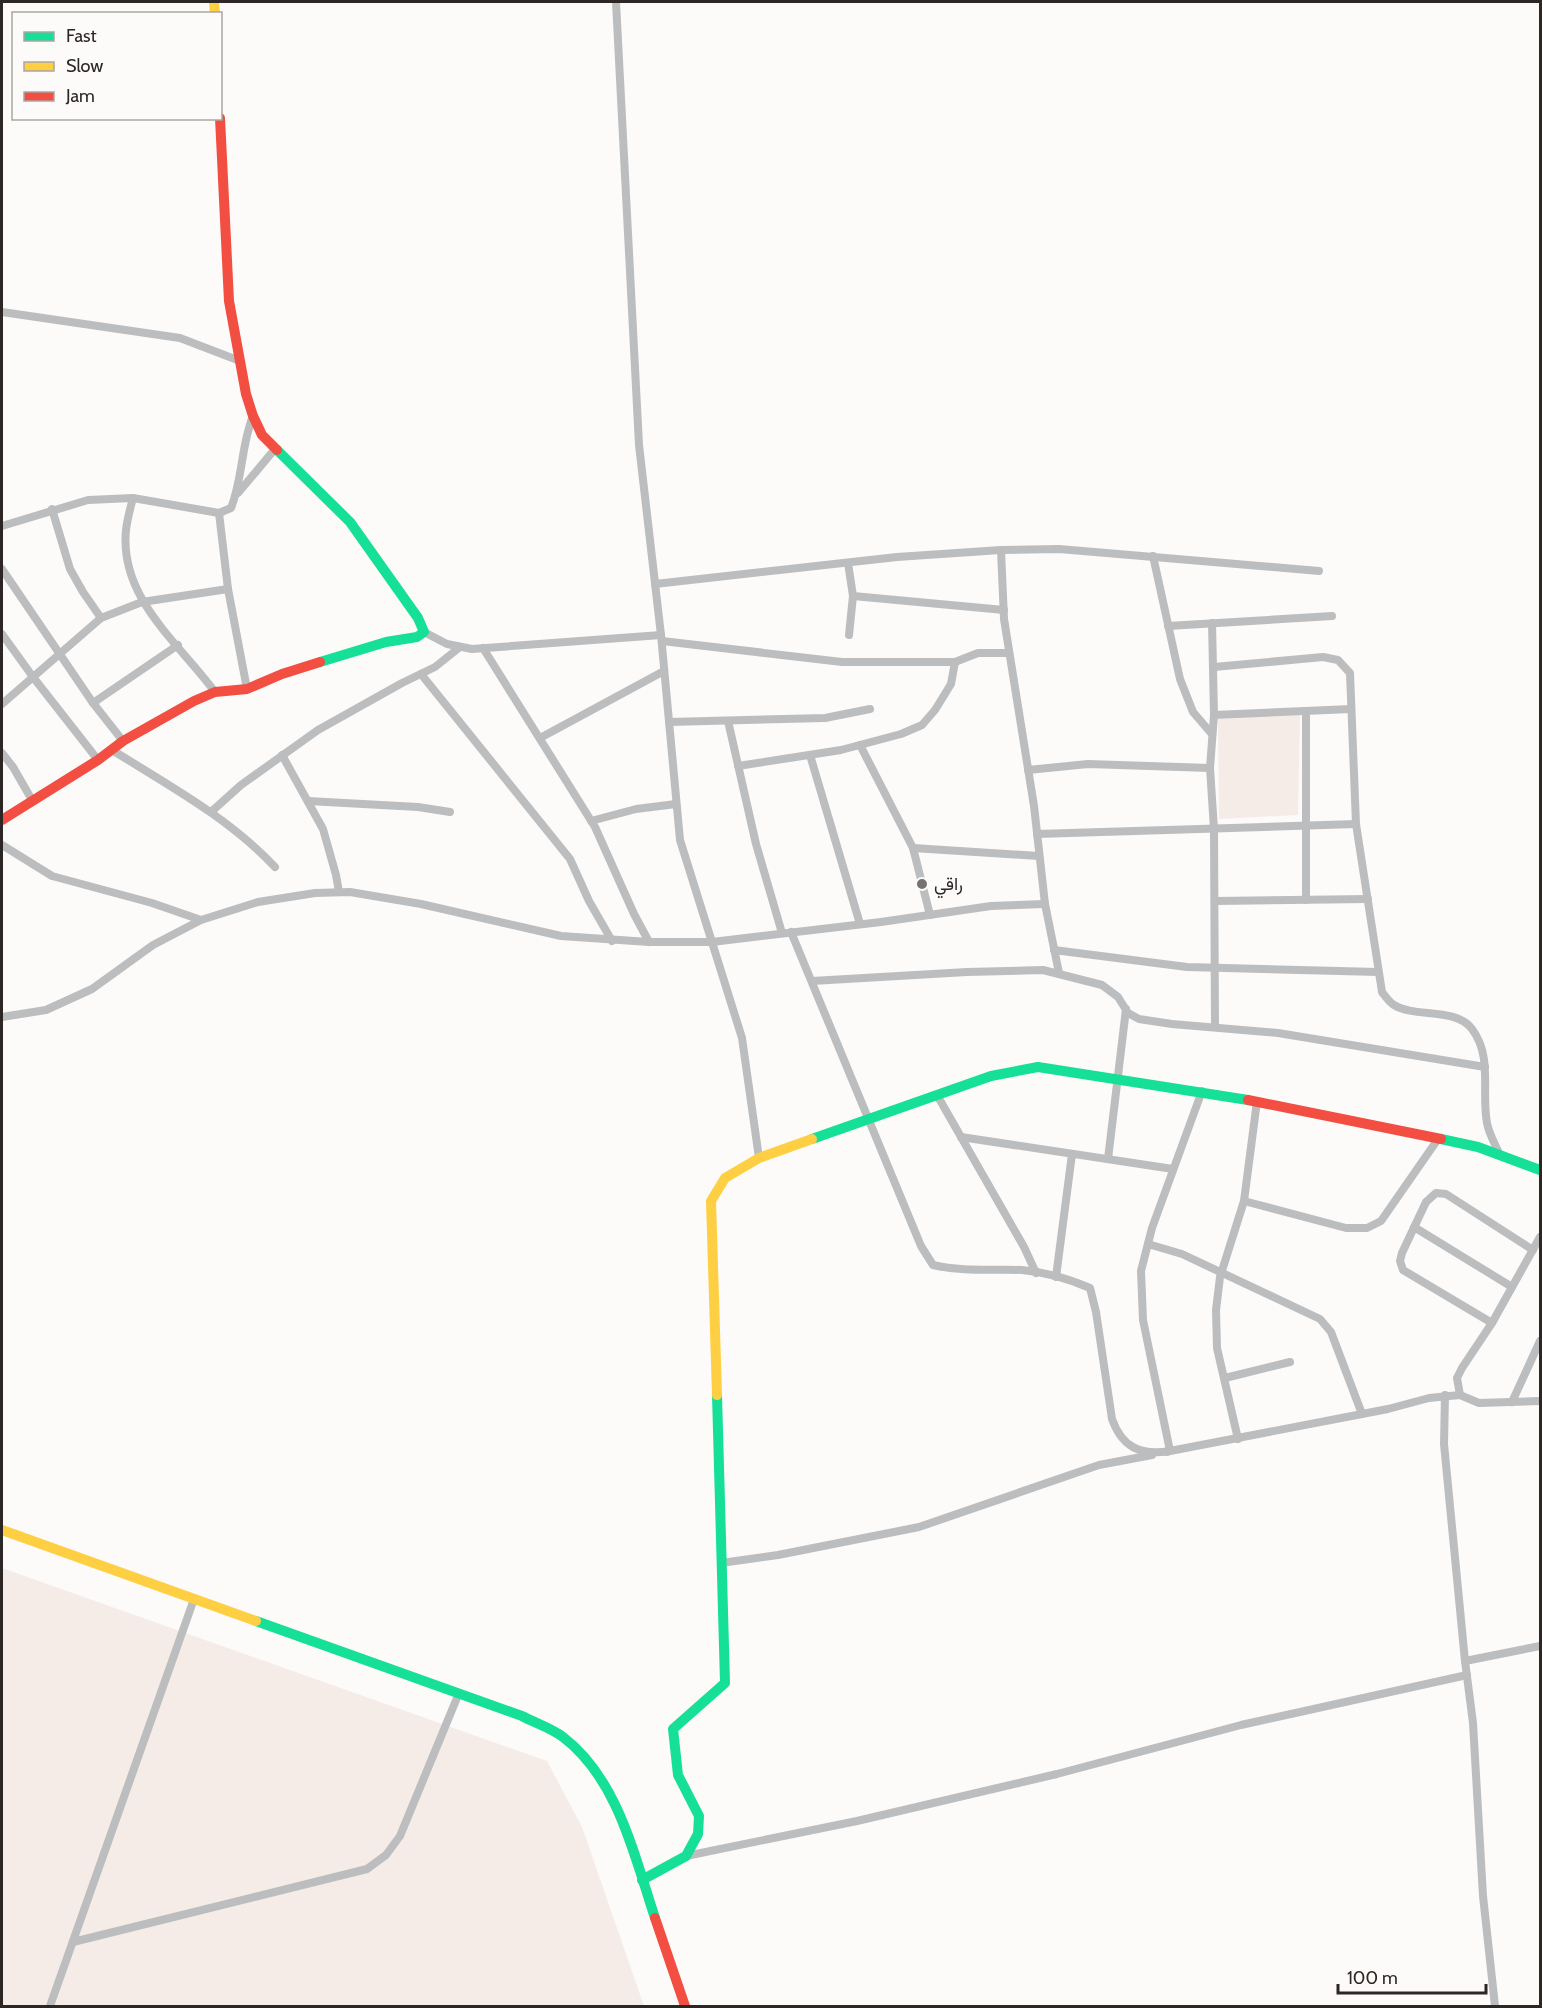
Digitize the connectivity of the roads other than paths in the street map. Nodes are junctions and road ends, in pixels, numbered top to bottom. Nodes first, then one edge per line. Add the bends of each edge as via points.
1 (615, 2) edge
2 (220, 120) edge
3 (2, 312) edge
4 (240, 361) junction
5 (253, 416) junction
6 (275, 449) junction
7 (237, 494) junction
8 (133, 498) junction
9 (52, 509) junction
10 (219, 513) junction
11 (2, 526) edge
12 (1001, 550) junction
13 (1153, 556) junction
14 (848, 563) junction
15 (2, 569) edge
16 (1319, 571) dead end
17 (655, 584) junction
18 (228, 589) junction
19 (853, 596) junction
20 (142, 602) junction
21 (1004, 610) junction
22 (1332, 616) dead end
23 (101, 618) junction
24 (1212, 623) junction
25 (1168, 626) junction
26 (424, 632) junction
27 (2, 634) edge
28 (849, 635) dead end
29 (661, 638) junction
30 (178, 645) junction
31 (460, 646) junction
32 (483, 648) junction
33 (1009, 653) junction
34 (59, 655) junction
35 (955, 662) junction
36 (1214, 667) junction
37 (664, 671) junction
38 (420, 674) junction
39 (33, 678) junction
40 (247, 689) junction
41 (215, 692) junction
42 (93, 703) junction
43 (2, 704) edge
44 (870, 709) dead end
45 (1351, 709) junction
46 (1306, 711) junction
47 (1214, 714) junction
48 (728, 721) junction
49 (669, 722) junction
50 (1211, 733) junction
51 (540, 738) junction
52 (123, 741) junction
53 (860, 745) junction
54 (112, 750) junction
55 (2, 753) edge
56 (810, 754) junction
57 (282, 756) junction
58 (98, 760) junction
59 (738, 766) junction
60 (1210, 768) junction
61 (1028, 770) junction
62 (32, 800) junction
63 (308, 801) junction
64 (676, 804) junction
65 (211, 812) junction
66 (450, 812) dead end
67 (2, 820) edge
68 (591, 821) junction
69 (1356, 824) junction
70 (1305, 826) junction
71 (1214, 829) junction
72 (1037, 834) junction
73 (2, 845) edge
74 (913, 848) junction
75 (1039, 856) junction
76 (275, 867) dead end
77 (339, 892) junction
78 (1368, 899) junction
79 (1306, 900) junction
80 (1215, 901) junction
81 (1045, 904) junction
82 (930, 915) junction
83 (201, 920) junction
84 (860, 924) junction
85 (791, 932) junction
86 (782, 933) junction
87 (612, 941) junction
88 (649, 942) junction
89 (712, 942) junction
90 (1054, 950) junction
91 (1215, 967) junction
92 (1378, 972) junction
93 (1059, 973) junction
94 (812, 981) junction
95 (1126, 1009) junction
96 (2, 1017) edge
97 (1215, 1028) junction
98 (1485, 1067) junction
99 (1118, 1079) junction
100 (1202, 1091) junction
101 (937, 1095) junction
102 (1257, 1101) junction
103 (868, 1119) junction
104 (962, 1137) junction
105 (1438, 1139) junction
106 (1499, 1153) junction
107 (1072, 1154) junction
108 (759, 1158) junction
109 (1108, 1159) junction
110 (1173, 1169) junction
111 (1540, 1170) edge
112 (1244, 1202) junction
113 (1414, 1227) junction
114 (1540, 1237) edge
115 (1148, 1244) junction
116 (1533, 1250) junction
117 (1222, 1272) junction
118 (1036, 1273) junction
119 (1056, 1277) junction
120 (1512, 1287) junction
121 (1492, 1323) junction
122 (1540, 1341) edge
123 (1290, 1362) dead end
124 (1225, 1378) junction
125 (1445, 1395) junction
126 (1460, 1395) junction
127 (1540, 1401) edge
128 (1512, 1402) junction
129 (1362, 1414) junction
130 (1238, 1439) junction
131 (1170, 1451) junction
132 (2, 1530) edge
133 (721, 1563) junction
134 (194, 1599) junction
135 (1540, 1646) edge
136 (1465, 1661) junction
137 (1467, 1675) junction
138 (459, 1693) junction
139 (686, 1856) junction
140 (642, 1880) junction
141 (73, 1942) junction
142 (50, 2007) edge
143 (685, 2007) edge
144 (1495, 2007) edge

1 - 17 street via 639,446
2 - 4 street via 229,300
3 - 4 street via 180,338
4 - 5 street
5 - 6 street via 262,435
5 - 7 street
6 - 7 street
6 - 26 street via 350,522
7 - 10 street via 231,508
8 - 9 street via 88,500
8 - 10 street
8 - 20 street via 126,531 127,555
9 - 11 street
9 - 23 street via 70,569
10 - 18 street
12 - 13 street via 1059,549
12 - 14 street
12 - 21 street
13 - 16 street
13 - 25 street
14 - 17 street
14 - 19 street
15 - 34 street
17 - 29 street
18 - 20 street
18 - 40 street
19 - 21 street
19 - 28 street
20 - 23 street
20 - 30 street
21 - 33 street
22 - 24 street
23 - 34 street
24 - 25 street
24 - 36 street
25 - 50 street via 1180,679 1194,712
26 - 31 street
26 - 40 street via 282,674
27 - 39 street
29 - 32 street
29 - 35 street via 842,662
29 - 37 street
30 - 41 street
30 - 42 street
31 - 32 street
31 - 38 street
32 - 51 street
33 - 35 street via 978,653
33 - 61 street
34 - 39 street
34 - 42 street
35 - 53 street via 951,684 922,725
36 - 45 street via 1323,657 1338,660 1350,673
36 - 47 street
37 - 49 street
37 - 51 street
38 - 57 street via 318,730
38 - 87 street via 570,859
39 - 43 street
39 - 58 street
40 - 41 street
41 - 52 street
42 - 52 street
44 - 48 street via 825,718
45 - 46 street
45 - 69 street
46 - 47 street
46 - 70 street
47 - 50 street
48 - 49 street
48 - 59 street
49 - 64 street
50 - 60 street
51 - 68 street
52 - 54 street
53 - 56 street
53 - 74 street
54 - 58 street
54 - 65 street
55 - 62 street
56 - 59 street
56 - 84 street
57 - 63 street
57 - 65 street
58 - 62 street
59 - 86 street
60 - 61 street via 1088,764
60 - 71 street
61 - 72 street
62 - 67 street
63 - 66 street
63 - 77 street via 323,829
64 - 68 street
64 - 89 street via 680,840
65 - 76 street
68 - 88 street
69 - 70 street
69 - 78 street
70 - 71 street
70 - 79 street
71 - 72 street
71 - 80 street
72 - 75 street
73 - 83 street via 52,876
74 - 75 street
74 - 82 street
75 - 81 street
77 - 83 street via 258,902
77 - 87 street via 421,904 561,936
78 - 79 street
78 - 92 street
79 - 80 street
80 - 91 street
81 - 82 street via 991,906
81 - 90 street
82 - 84 street
83 - 96 street via 153,945 92,989 46,1010
84 - 85 street
85 - 86 street
85 - 94 street
86 - 89 street
87 - 88 street
88 - 89 street
89 - 108 street via 742,1038
90 - 91 street
90 - 93 street
91 - 92 street
91 - 97 street
92 - 98 street via 1382,992 1391,1004 1405,1011 1459,1019 1471,1026
93 - 94 street via 967,972
93 - 95 street via 1102,985
94 - 103 street
95 - 97 street via 1139,1019
95 - 99 street
97 - 98 street via 1278,1033
98 - 106 street via 1487,1123
99 - 100 street
99 - 101 street via 1038,1067 991,1076
99 - 109 street
100 - 102 street
100 - 110 street
101 - 103 street
101 - 104 street
102 - 105 street
102 - 112 street
103 - 108 street
103 - 118 street via 921,1246 933,1265 958,1270
104 - 107 street
104 - 118 street
105 - 106 street
105 - 112 street via 1381,1221 1367,1228 1346,1228
106 - 111 street
107 - 109 street
107 - 119 street
108 - 133 street via 725,1178 711,1201
109 - 110 street
110 - 115 street
112 - 117 street
113 - 116 street via 1426,1202 1436,1193 1446,1194
113 - 120 street
113 - 121 street via 1402,1253 1403,1270
114 - 116 street
115 - 117 street
115 - 131 street via 1141,1271 1143,1320
116 - 120 street
117 - 124 street via 1215,1310 1217,1348
117 - 129 street via 1320,1319 1331,1332
118 - 119 street
119 - 131 street via 1090,1288 1117,1432 1129,1446 1143,1451
120 - 121 street
121 - 126 street via 1457,1378
122 - 128 street
123 - 124 street
124 - 130 street
125 - 126 street
125 - 129 street
125 - 136 street via 1444,1444
126 - 128 street via 1479,1403
127 - 128 street
129 - 130 street
130 - 131 street
131 - 133 street via 1099,1465 918,1527
132 - 134 street
133 - 139 street via 725,1683 673,1729 678,1775 699,1816 698,1834
134 - 138 street
134 - 141 street
135 - 136 street
136 - 137 street
137 - 139 street via 1241,1725 857,1821
137 - 144 street
138 - 140 street via 545,1726 576,1748 596,1771 622,1820
138 - 141 street via 400,1836 368,1869
139 - 140 street
140 - 143 street
141 - 142 street

